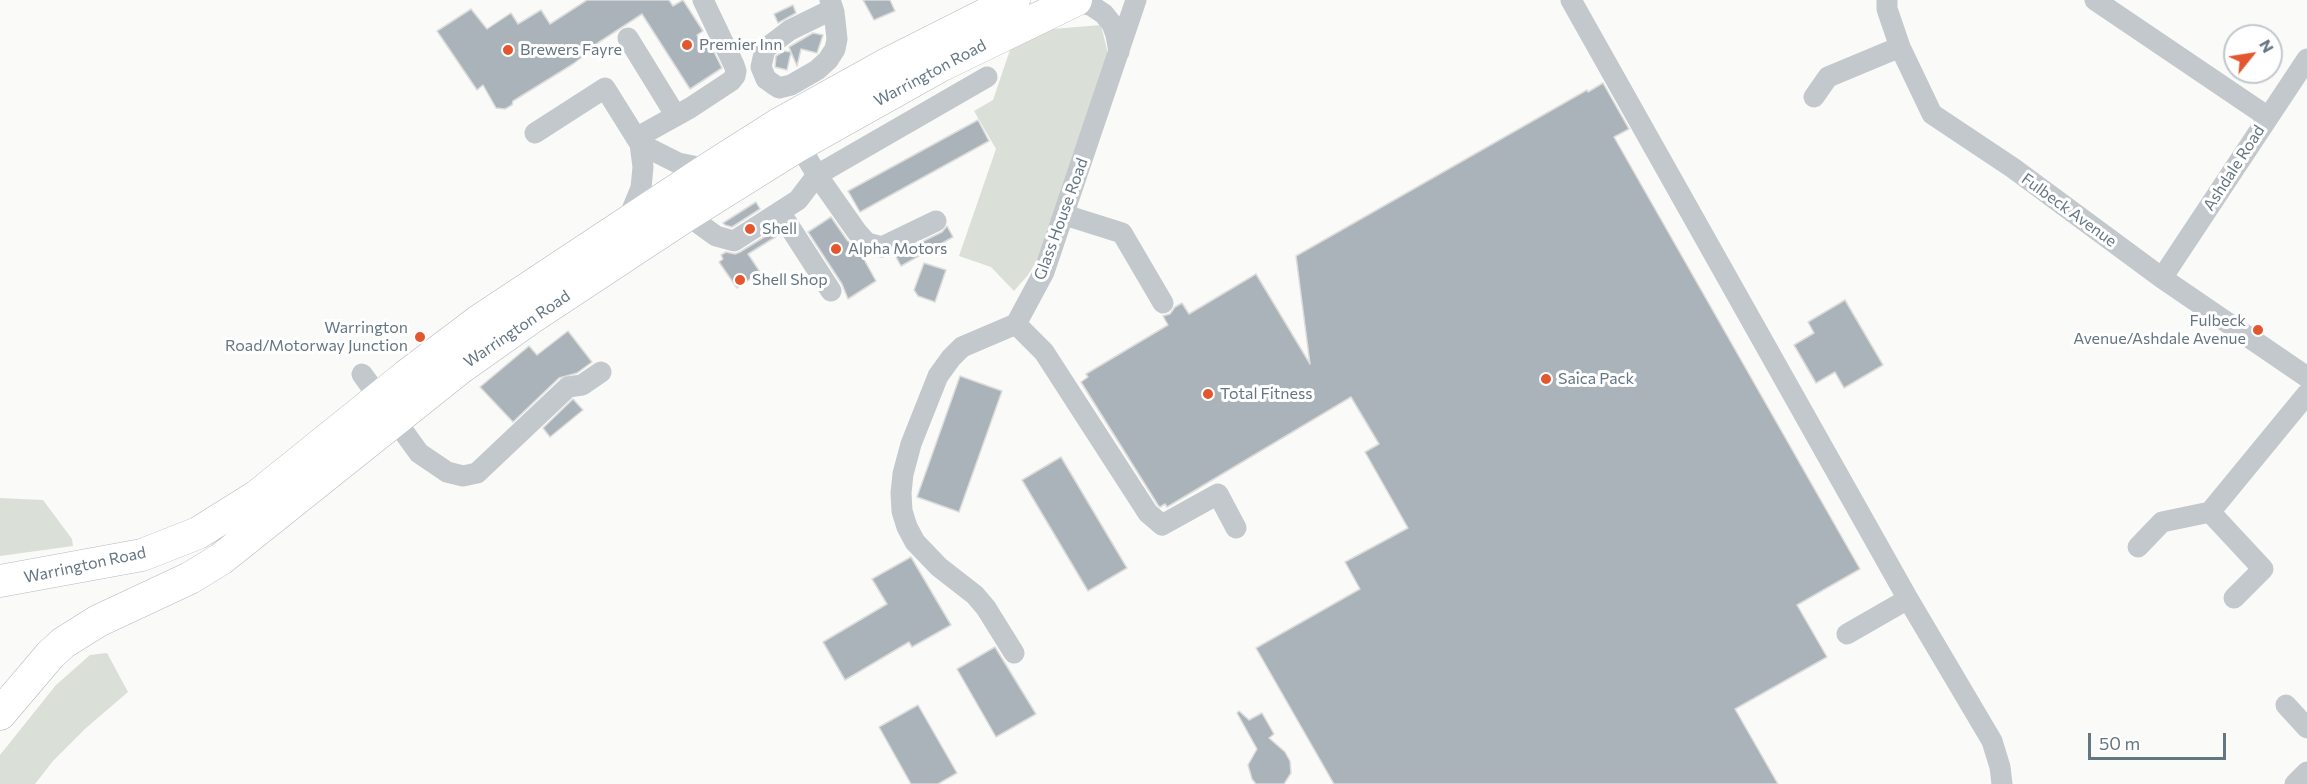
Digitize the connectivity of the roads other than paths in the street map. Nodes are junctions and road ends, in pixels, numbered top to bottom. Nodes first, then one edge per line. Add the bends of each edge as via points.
1 (703, 0) edge
2 (1014, 0) edge
3 (1136, 0) edge
4 (1571, 0) edge
5 (1887, 0) edge
6 (2095, 0) edge
7 (1075, 1) edge
8 (628, 38) dead end
9 (1900, 47) junction
10 (1120, 52) junction
11 (2307, 59) edge
12 (978, 90) dead end
13 (1814, 97) dead end
14 (676, 116) junction
15 (2268, 117) junction
16 (535, 133) dead end
17 (638, 141) junction
18 (799, 145) junction
19 (708, 169) junction
20 (817, 175) junction
21 (780, 212) junction
22 (687, 215) junction
23 (1065, 215) junction
24 (936, 221) dead end
25 (627, 222) junction
26 (2163, 278) junction
27 (831, 291) dead end
28 (1163, 303) dead end
29 (1016, 324) junction
30 (601, 372) dead end
31 (2307, 377) edge
32 (2307, 394) edge
33 (378, 397) junction
34 (2210, 512) junction
35 (1236, 528) dead end
36 (2138, 547) dead end
37 (0, 581) edge
38 (2234, 598) dead end
39 (1908, 599) junction
40 (1847, 634) dead end
41 (1014, 653) dead end
42 (2286, 705) dead end
43 (0, 714) edge
44 (2307, 728) edge
45 (2307, 772) edge
46 (2002, 784) edge
47 (2295, 784) edge

1 - 14 street via 736,70 731,81
2 - 19 highway, Warrington Road via 887,64
3 - 10 street, Glass House Road
4 - 39 street
5 - 9 street, Fulbeck Avenue
6 - 15 street
7 - 10 street via 1104,14 1112,24
7 - 18 highway, Warrington Road via 940,66
8 - 14 street
9 - 13 street via 1828,77
9 - 26 street, Fulbeck Avenue via 1932,114
10 - 23 street, Glass House Road
11 - 15 street, Ashdale Road
12 - 20 street, Warrington Road
14 - 17 street
15 - 26 street, Ashdale Road
16 - 17 street via 605,88
17 - 19 street via 678,163
17 - 25 street via 643,167 641,188
18 - 20 street
18 - 22 highway, Warrington Road
19 - 25 highway, Warrington Road
20 - 21 street via 798,200
20 - 24 street via 867,243 882,247
21 - 22 street via 734,241 716,236
21 - 27 street
22 - 33 highway, Warrington Road via 459,369
23 - 28 street via 1122,233
23 - 29 street, Glass House Road via 1044,272
25 - 33 highway, Warrington Road via 480,320
26 - 31 street, Fulbeck Avenue
29 - 35 street via 1044,352 1148,513 1162,525 1218,494
29 - 41 street via 962,347 938,376 911,444 901,493 902,511 915,542 975,595
30 - 33 street via 582,385 568,387 477,473 463,476 447,472 419,453
32 - 34 street
33 - 37 highway, Warrington Road via 257,496 198,533 142,555
33 - 43 highway, Warrington Road via 221,559 190,578 98,621 63,644
34 - 36 street via 2162,522
34 - 38 street via 2263,569
39 - 40 street
39 - 46 street via 1992,741
42 - 44 street
45 - 47 street

